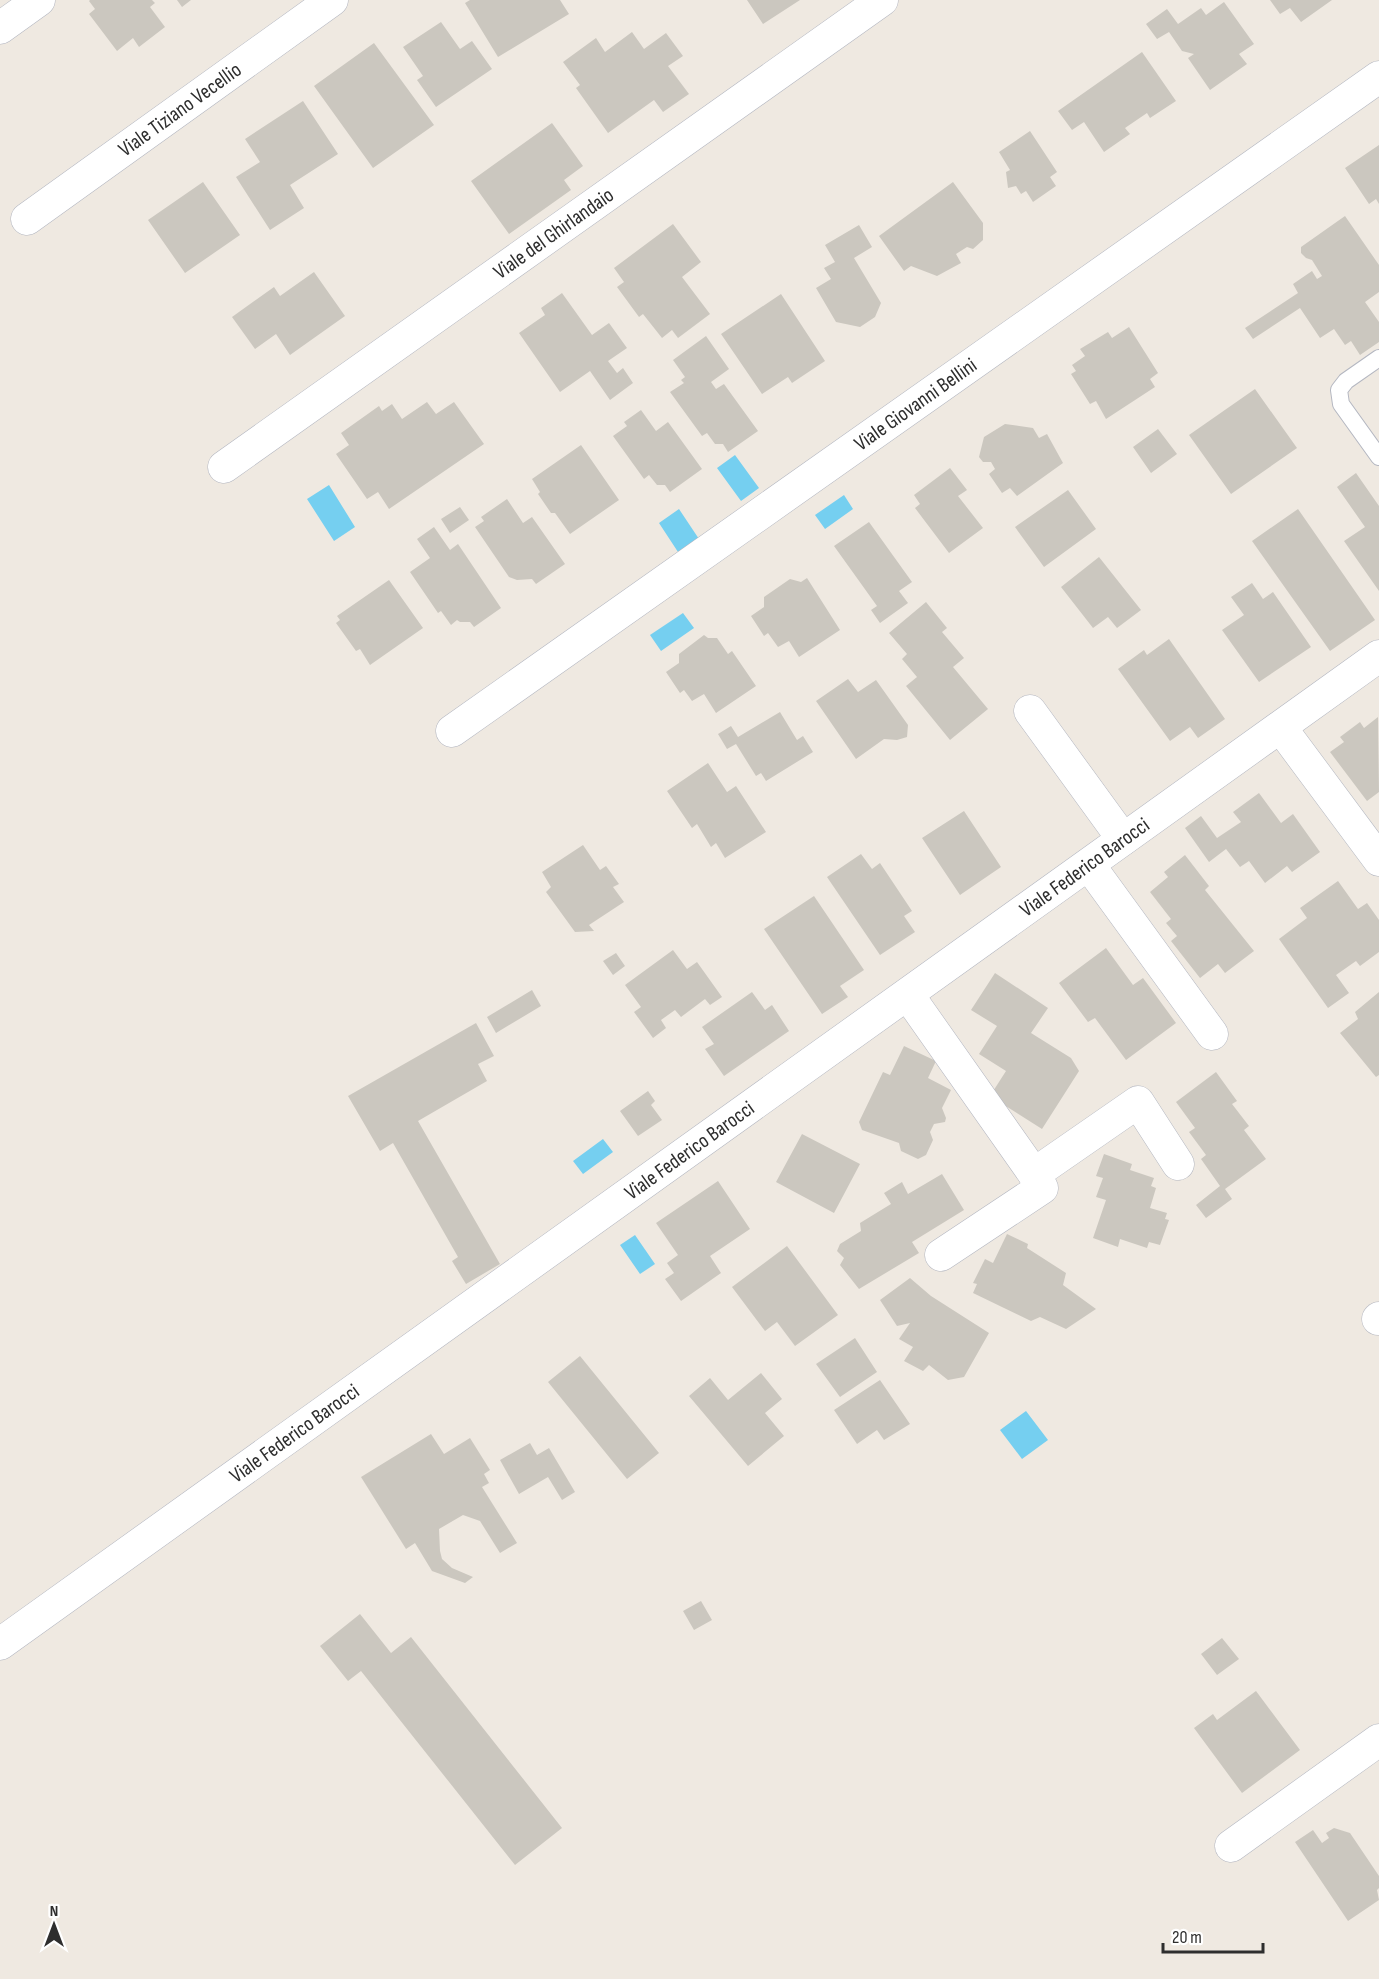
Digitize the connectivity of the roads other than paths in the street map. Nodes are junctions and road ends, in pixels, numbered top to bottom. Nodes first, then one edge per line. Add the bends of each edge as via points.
1 (39, 0) edge
2 (332, 0) edge
3 (882, 0) edge
4 (0, 28) edge
5 (1379, 77) edge
6 (27, 219) dead end
7 (1379, 358) edge
8 (1379, 457) edge
9 (224, 467) dead end
10 (1379, 656) edge
11 (1030, 711) dead end
12 (1281, 728) junction
13 (452, 731) dead end
14 (1123, 839) junction
15 (1379, 860) edge
16 (1089, 865) junction
17 (908, 995) junction
18 (1212, 1034) dead end
19 (1178, 1164) dead end
20 (1034, 1174) junction
21 (941, 1255) dead end
22 (0, 1644) edge
23 (1379, 1740) edge
24 (1231, 1846) dead end

1 - 4 street
2 - 6 street, Viale Tiziano Vecellio
3 - 9 street, Viale del Ghirlandaio
5 - 13 street, Viale Giovanni Bellini
7 - 8 lane via 1339,390 1341,404
10 - 12 street, Viale Federico Barocci
11 - 14 street
12 - 14 street, Viale Federico Barocci
12 - 15 street
14 - 16 street, Viale Federico Barocci
16 - 17 street, Viale Federico Barocci
16 - 18 street
17 - 20 street
17 - 22 street, Viale Federico Barocci
19 - 20 street via 1138,1102
20 - 21 street via 1042,1188
23 - 24 street

